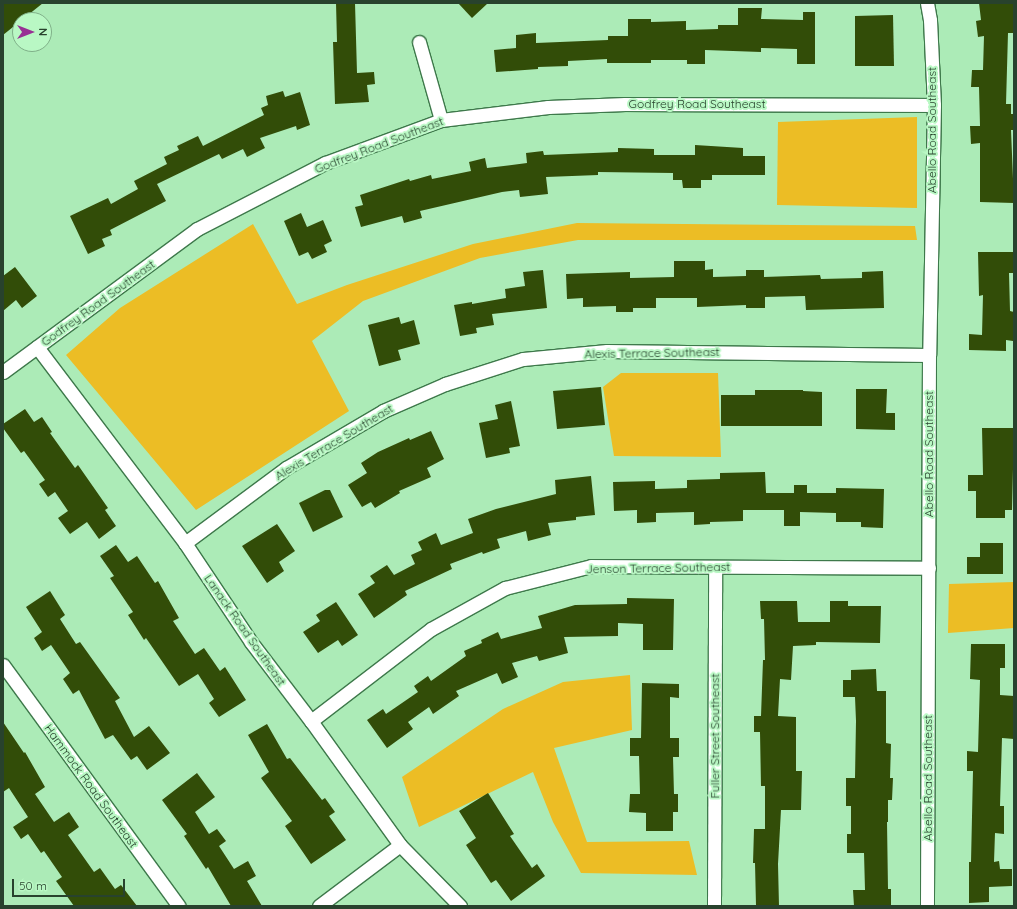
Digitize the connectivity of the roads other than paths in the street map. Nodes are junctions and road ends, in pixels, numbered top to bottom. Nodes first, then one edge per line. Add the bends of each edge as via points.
1 (927, 3) edge
2 (419, 42) dead end
3 (934, 105) junction
4 (441, 120) junction
5 (37, 347) junction
6 (929, 355) junction
7 (3, 372) edge
8 (185, 543) junction
9 (715, 567) junction
10 (929, 568) junction
11 (3, 665) edge
12 (311, 721) junction
13 (400, 844) junction
14 (179, 906) edge
15 (319, 906) edge
16 (460, 906) edge
17 (714, 906) edge
18 (927, 906) edge

1 - 3 street, Abello Road Southeast
2 - 4 street
3 - 4 street, Godfrey Road Southeast via 625,104 548,107
3 - 6 street, Abello Road Southeast
4 - 5 street, Godfrey Road Southeast via 325,163 197,229
5 - 7 street, Godfrey Road Southeast
5 - 8 street, Lanack Road Southeast
6 - 8 street, Alexis Terrace Southeast via 607,351 523,359 445,384 383,411 286,468
6 - 10 street, Abello Road Southeast
8 - 12 street, Lanack Road Southeast via 251,642
9 - 10 street, Jenson Terrace Southeast
9 - 12 street, Jenson Terrace Southeast via 591,566 505,588 431,629
9 - 17 street, Fuller Street Southeast
10 - 18 street, Abello Road Southeast
11 - 14 street, Hammock Road Southeast
12 - 13 street, Lanack Road Southeast
13 - 15 street
13 - 16 street, Lanack Road Southeast

